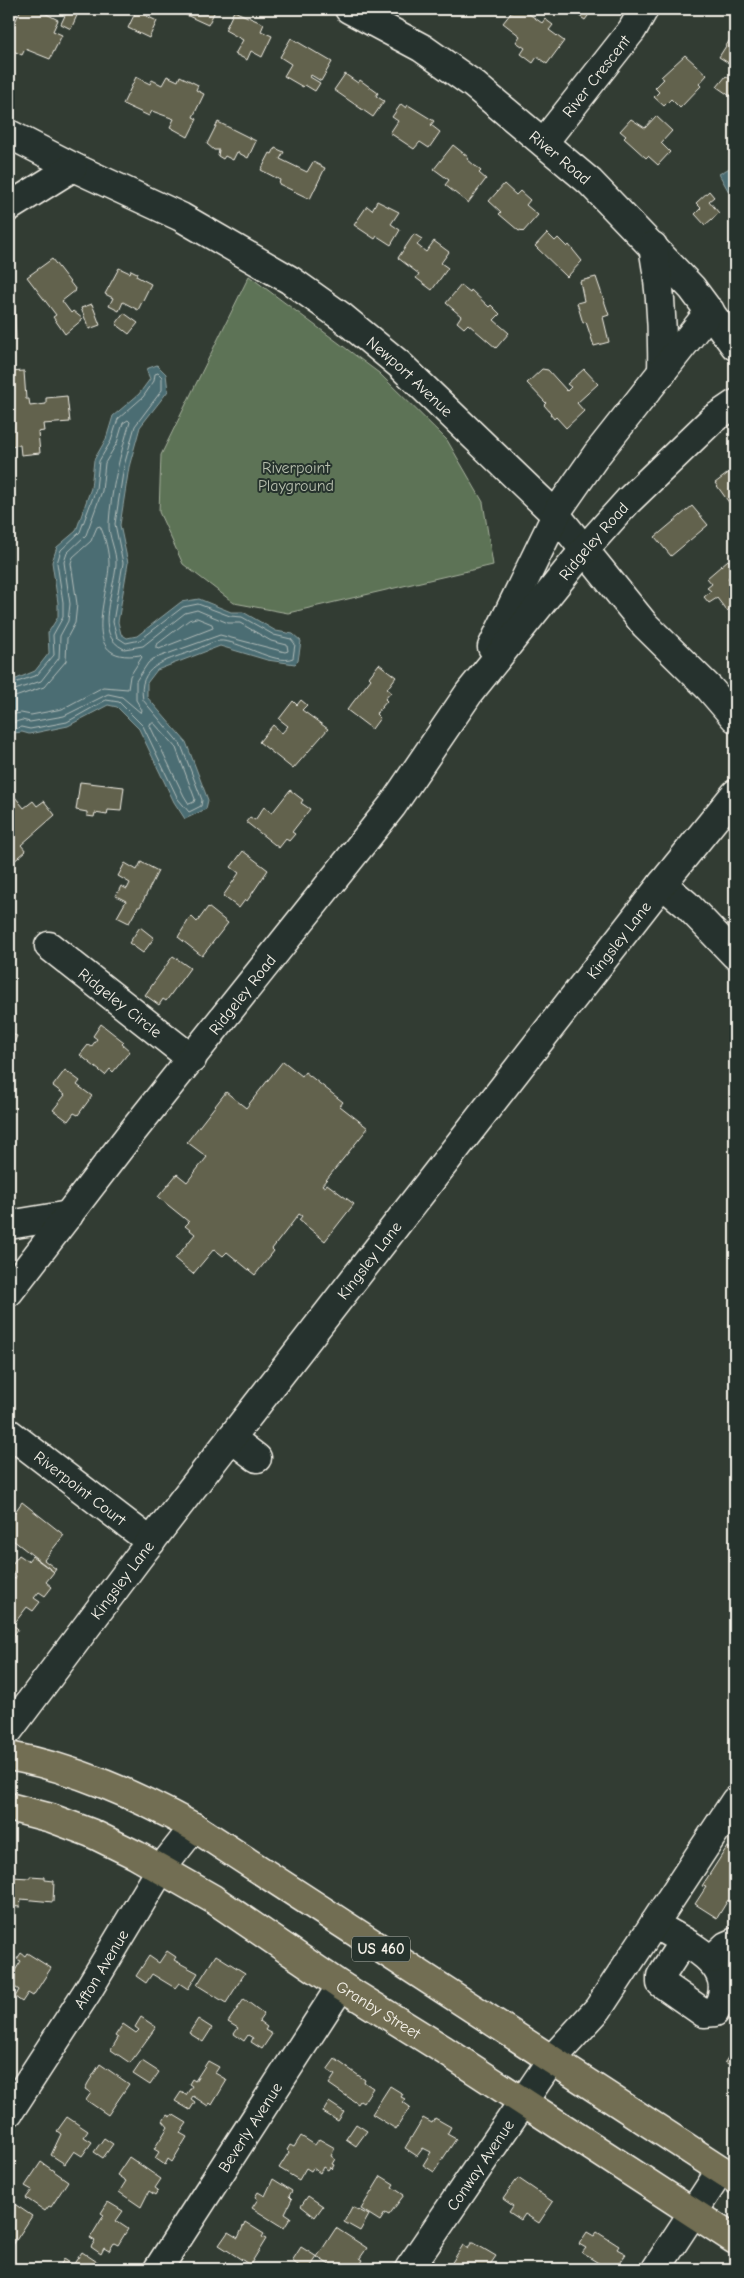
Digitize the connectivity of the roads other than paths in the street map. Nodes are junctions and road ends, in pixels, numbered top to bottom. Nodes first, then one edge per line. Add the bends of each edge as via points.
1 (644, 9) edge
2 (359, 11) edge
3 (9, 134) edge
4 (544, 142) junction
5 (73, 167) junction
6 (9, 207) edge
7 (653, 246) junction
8 (710, 311) junction
9 (735, 346) edge
10 (662, 373) junction
11 (735, 404) edge
12 (557, 516) junction
13 (584, 550) junction
14 (469, 693) junction
15 (735, 718) edge
16 (735, 794) edge
17 (662, 884) junction
18 (49, 946) dead end
19 (735, 955) edge
20 (192, 1059) junction
21 (69, 1215) junction
22 (9, 1225) edge
23 (9, 1292) edge
24 (9, 1433) edge
25 (231, 1438) junction
26 (257, 1458) dead end
27 (151, 1542) junction
28 (9, 1730) edge
29 (9, 1756) edge
30 (735, 1801) edge
31 (9, 1807) edge
32 (194, 1827) junction
33 (161, 1869) junction
34 (654, 1924) junction
35 (683, 1942) junction
36 (735, 1942) edge
37 (712, 1959) junction
38 (341, 1986) junction
39 (729, 1994) edge
40 (552, 2059) junction
41 (523, 2102) junction
42 (9, 2112) edge
43 (728, 2175) edge
44 (693, 2212) junction
45 (735, 2240) edge
46 (158, 2269) edge
47 (409, 2269) edge
48 (656, 2269) edge

1 - 4 street, River Crescent via 632,30
2 - 4 street, River Road via 422,48 473,84
3 - 5 street, Newport Avenue
4 - 7 street, River Road via 590,182
5 - 6 street
5 - 12 street, Newport Avenue via 181,216 290,280 342,317 399,364
7 - 8 street, River Road
7 - 10 street via 664,325
8 - 9 street, River Road
8 - 10 street, Ridgeley Road
10 - 12 street, Ridgeley Road via 597,454
11 - 13 street, Ridgeley Road via 713,419 628,501
12 - 13 street, Newport Avenue
12 - 14 street, Ridgeley Road
13 - 14 street, Ridgeley Road
13 - 15 street, Newport Avenue via 645,625
14 - 20 street, Ridgeley Road via 392,806
16 - 17 street, Kingsley Lane
17 - 19 street
17 - 25 street, Kingsley Lane
18 - 20 street, Ridgeley Circle
20 - 21 street, Ridgeley Road
21 - 22 street
21 - 23 street, Ridgeley Road
24 - 27 street, Riverpoint Court
25 - 26 street
25 - 27 street, Kingsley Lane
27 - 28 street, Kingsley Lane
29 - 32 main road, US 460 via 76,1773
30 - 34 street, Conway Avenue
31 - 33 main road, Granby Street via 91,1833
32 - 33 street, Afton Avenue
32 - 40 main road, US 460
33 - 38 main road, Granby Street via 250,1923
33 - 42 street, Afton Avenue
34 - 35 street
34 - 40 street, Conway Avenue via 598,2009
35 - 37 street
35 - 39 street via 661,1976 661,1983 704,2013 715,2012
36 - 37 street
37 - 39 street
38 - 41 main road, Granby Street
38 - 46 street, Beverly Avenue
40 - 41 street, Conway Avenue
40 - 43 main road, US 460
41 - 44 main road, Granby Street
41 - 47 street, Conway Avenue
43 - 44 street
44 - 45 main road, Granby Street
44 - 48 street

